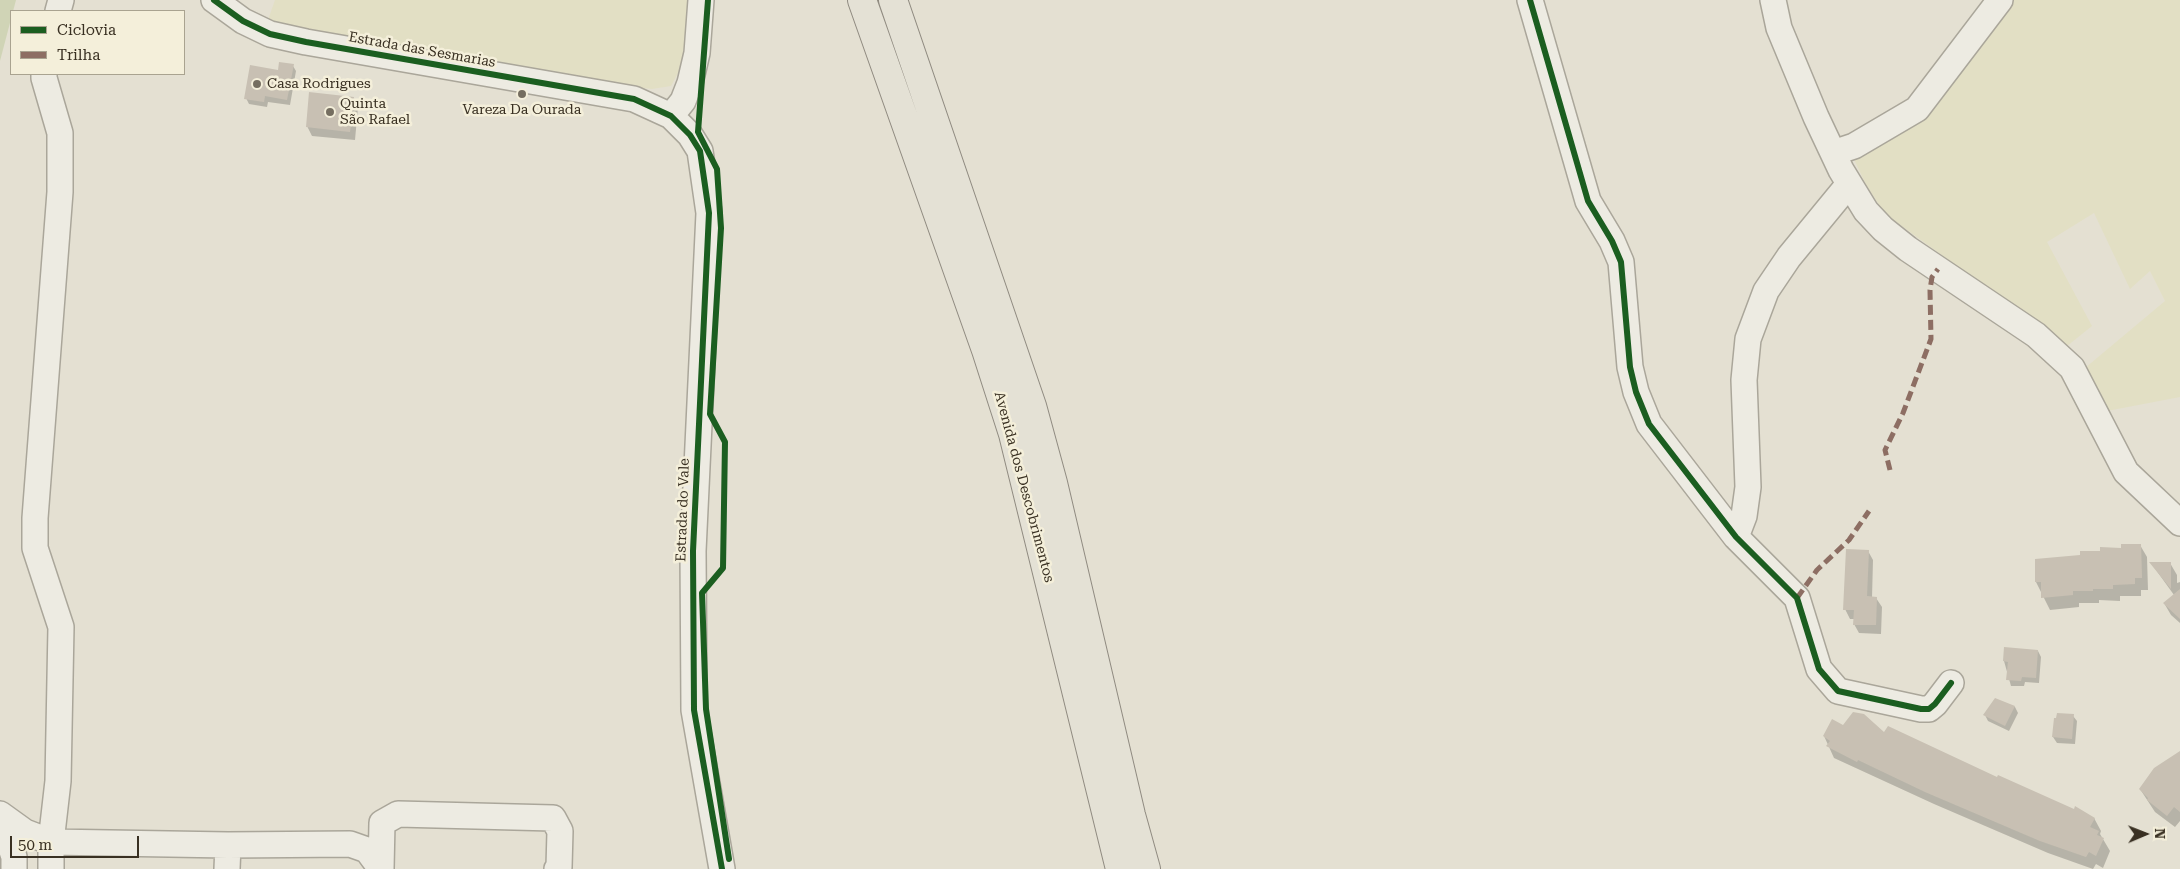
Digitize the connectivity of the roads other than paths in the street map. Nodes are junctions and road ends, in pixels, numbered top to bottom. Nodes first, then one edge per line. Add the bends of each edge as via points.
1 (214, 0) edge
2 (701, 0) edge
3 (862, 0) edge
4 (893, 0) edge
5 (1530, 0) edge
6 (1773, 0) edge
7 (1996, 1) edge
8 (44, 75) edge
9 (671, 116) junction
10 (1833, 153) junction
11 (1849, 184) junction
12 (2180, 523) edge
13 (1736, 537) junction
14 (1951, 684) dead end
15 (0, 814) edge
16 (382, 823) junction
17 (51, 842) junction
18 (350, 844) junction
19 (228, 857) edge
20 (563, 863) edge
21 (14, 869) edge
22 (51, 869) edge
23 (381, 869) edge
24 (722, 869) edge
25 (1120, 869) edge
26 (1146, 869) edge

1 - 9 street, Estrada das Sesmarias via 243,21 270,34 634,99
2 - 9 street via 697,53 683,101
3 - 25 main road, Avenida dos Descobrimentos via 1013,434
4 - 26 main road, Avenida dos Descobrimentos via 1032,406
5 - 13 street via 1588,201 1621,262 1630,367 1636,392 1649,424
6 - 10 street via 1779,28
7 - 10 street via 1917,109 1854,146
8 - 17 street via 60,133 60,192 35,518 35,548 61,627 58,781
9 - 24 street, Estrada do Vale via 690,135 700,151 708,213 693,551 694,710
10 - 11 street
11 - 12 street via 1866,211 1883,229 2036,335 2072,368 2126,472
11 - 13 street via 1789,257 1766,291 1748,339 1744,380 1748,488 1744,516
13 - 14 street via 1796,598 1819,669 1838,691 1921,710 1935,704
15 - 17 street via 25,832
15 - 21 street via 14,857
16 - 18 street via 368,836
16 - 20 street via 398,814 553,818 560,831
16 - 23 street
17 - 19 street
17 - 22 street
18 - 19 street
18 - 23 street via 366,850

